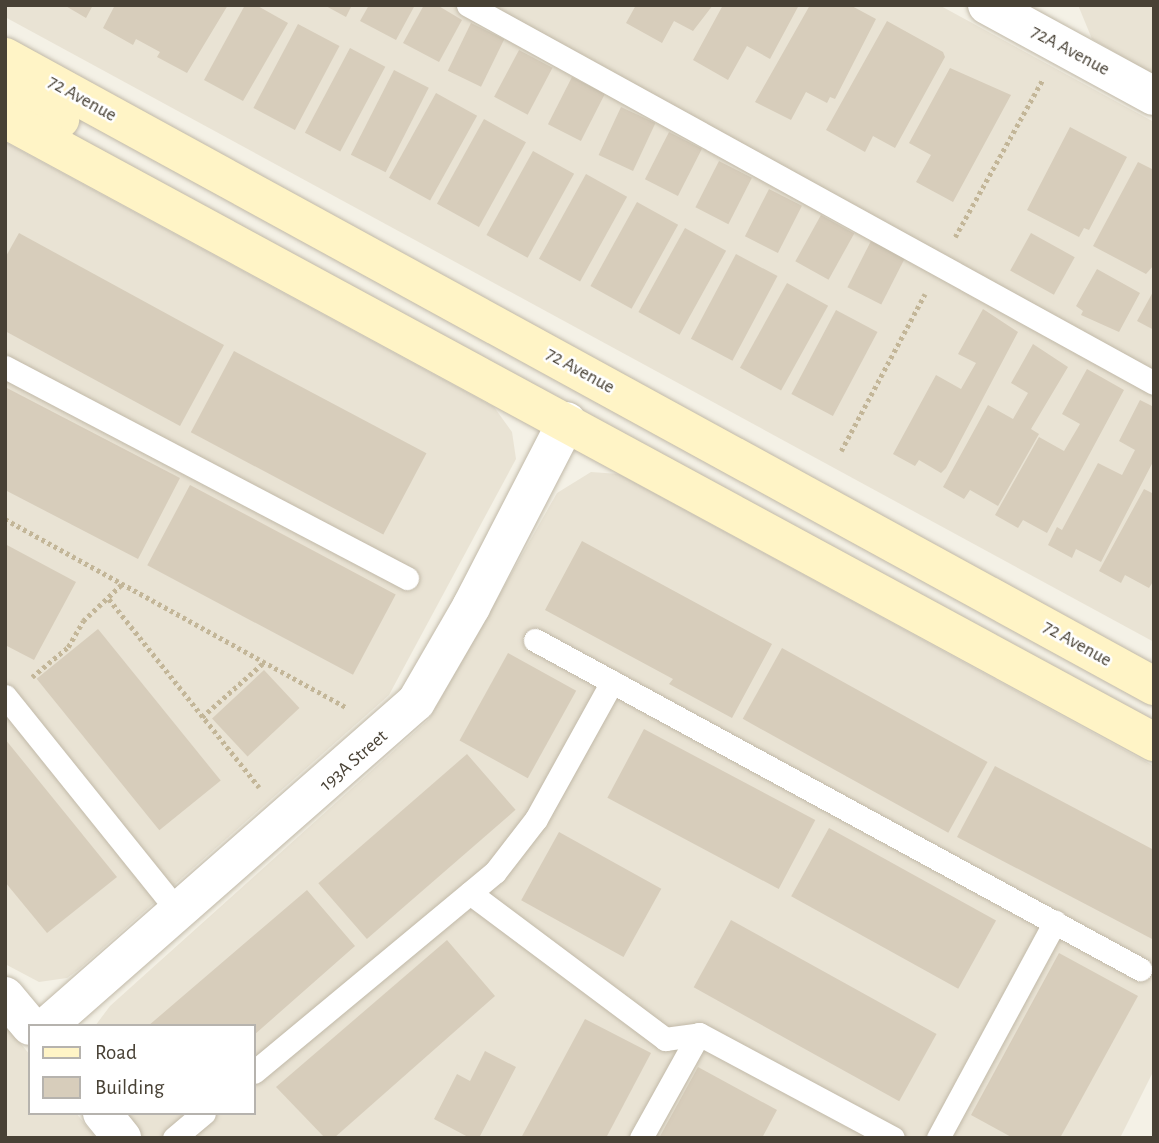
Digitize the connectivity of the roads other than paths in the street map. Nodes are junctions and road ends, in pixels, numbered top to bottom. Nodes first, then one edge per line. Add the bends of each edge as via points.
1 (468, 5) edge
2 (987, 5) edge
3 (1045, 19) edge
4 (5, 57) edge
5 (5, 89) edge
6 (1154, 96) edge
7 (5, 119) edge
8 (327, 233) junction
9 (5, 367) edge
10 (1154, 383) edge
11 (567, 421) junction
12 (407, 578) dead end
13 (535, 640) dead end
14 (612, 682) junction
15 (1154, 686) edge
16 (6, 696) edge
17 (1154, 742) edge
18 (470, 893) junction
19 (180, 914) junction
20 (1055, 922) junction
21 (1140, 969) dead end
22 (5, 996) edge
23 (28, 1024) edge
24 (49, 1024) edge
25 (699, 1034) junction
26 (256, 1070) edge
27 (104, 1115) edge
28 (202, 1115) edge
29 (122, 1138) edge
30 (174, 1138) edge
31 (641, 1138) edge
32 (893, 1138) edge
33 (938, 1138) edge

1 - 10 lane
2 - 3 street, 72A Avenue
3 - 6 street, 72A Avenue
4 - 8 main road, 72 Avenue
5 - 8 main road via 226,210
7 - 11 main road
8 - 15 main road, 72 Avenue
9 - 12 lane
11 - 17 main road
11 - 19 street, 193A Street via 416,702
13 - 14 lane
14 - 18 lane via 515,850
14 - 20 lane
16 - 19 lane
18 - 25 lane via 665,1039
18 - 26 lane
19 - 24 street, 193A Street
20 - 21 lane
20 - 33 lane
22 - 23 street
25 - 31 lane
25 - 32 lane
27 - 29 street
28 - 30 lane

